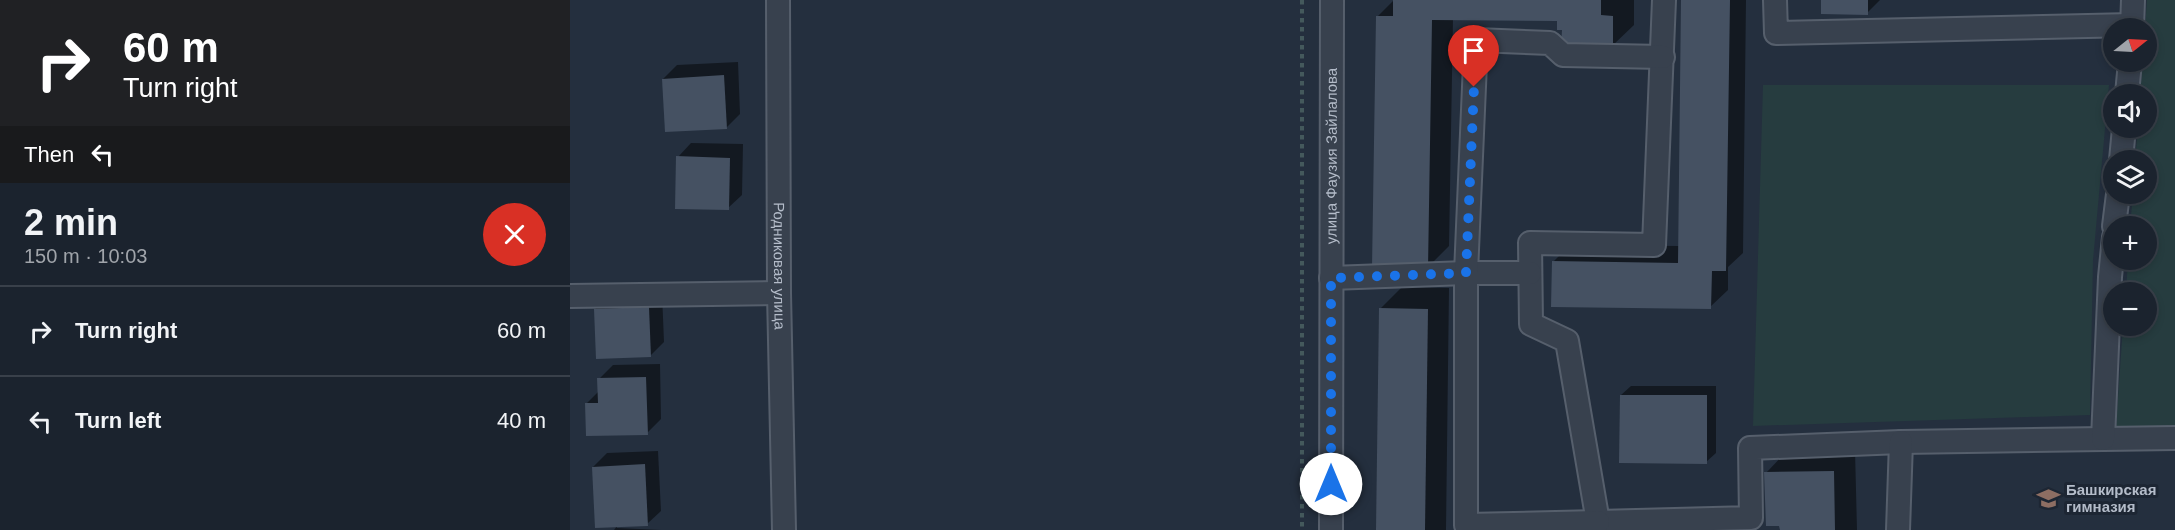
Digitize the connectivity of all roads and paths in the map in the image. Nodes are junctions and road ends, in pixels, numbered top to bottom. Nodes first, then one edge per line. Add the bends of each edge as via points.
1 (778, 0) edge
2 (1302, 0) edge
3 (1332, 0) edge
4 (1664, 0) edge
5 (1775, 0) edge
6 (2133, 0) edge
7 (2132, 18) edge
8 (2103, 27) edge
9 (1663, 57) junction
10 (2111, 270) edge
11 (1466, 273) junction
12 (1530, 273) junction
13 (1331, 278) junction
14 (779, 293) junction
15 (570, 296) edge
16 (2175, 438) edge
17 (2103, 439) junction
18 (1901, 442) junction
19 (1585, 525) edge
20 (784, 530) edge
21 (1302, 530) edge
22 (1331, 530) edge
23 (1898, 530) edge

1 - 14 street, Родниковая улица
2 - 21 path
3 - 13 street, улица Фаузия Зайлалова
4 - 9 street
5 - 8 street via 1776,33
6 - 7 street
9 - 11 street via 1563,55 1550,43 1476,40
9 - 12 street via 1654,245 1530,243
10 - 17 street
11 - 12 street
11 - 13 street
11 - 19 street via 1466,525
12 - 19 street via 1531,324 1567,341
13 - 22 street, улица Фаузия Зайлалова
14 - 15 street
14 - 20 street, Родниковая улица
16 - 17 street
17 - 18 street
18 - 19 street via 1750,448 1750,518
18 - 23 street

